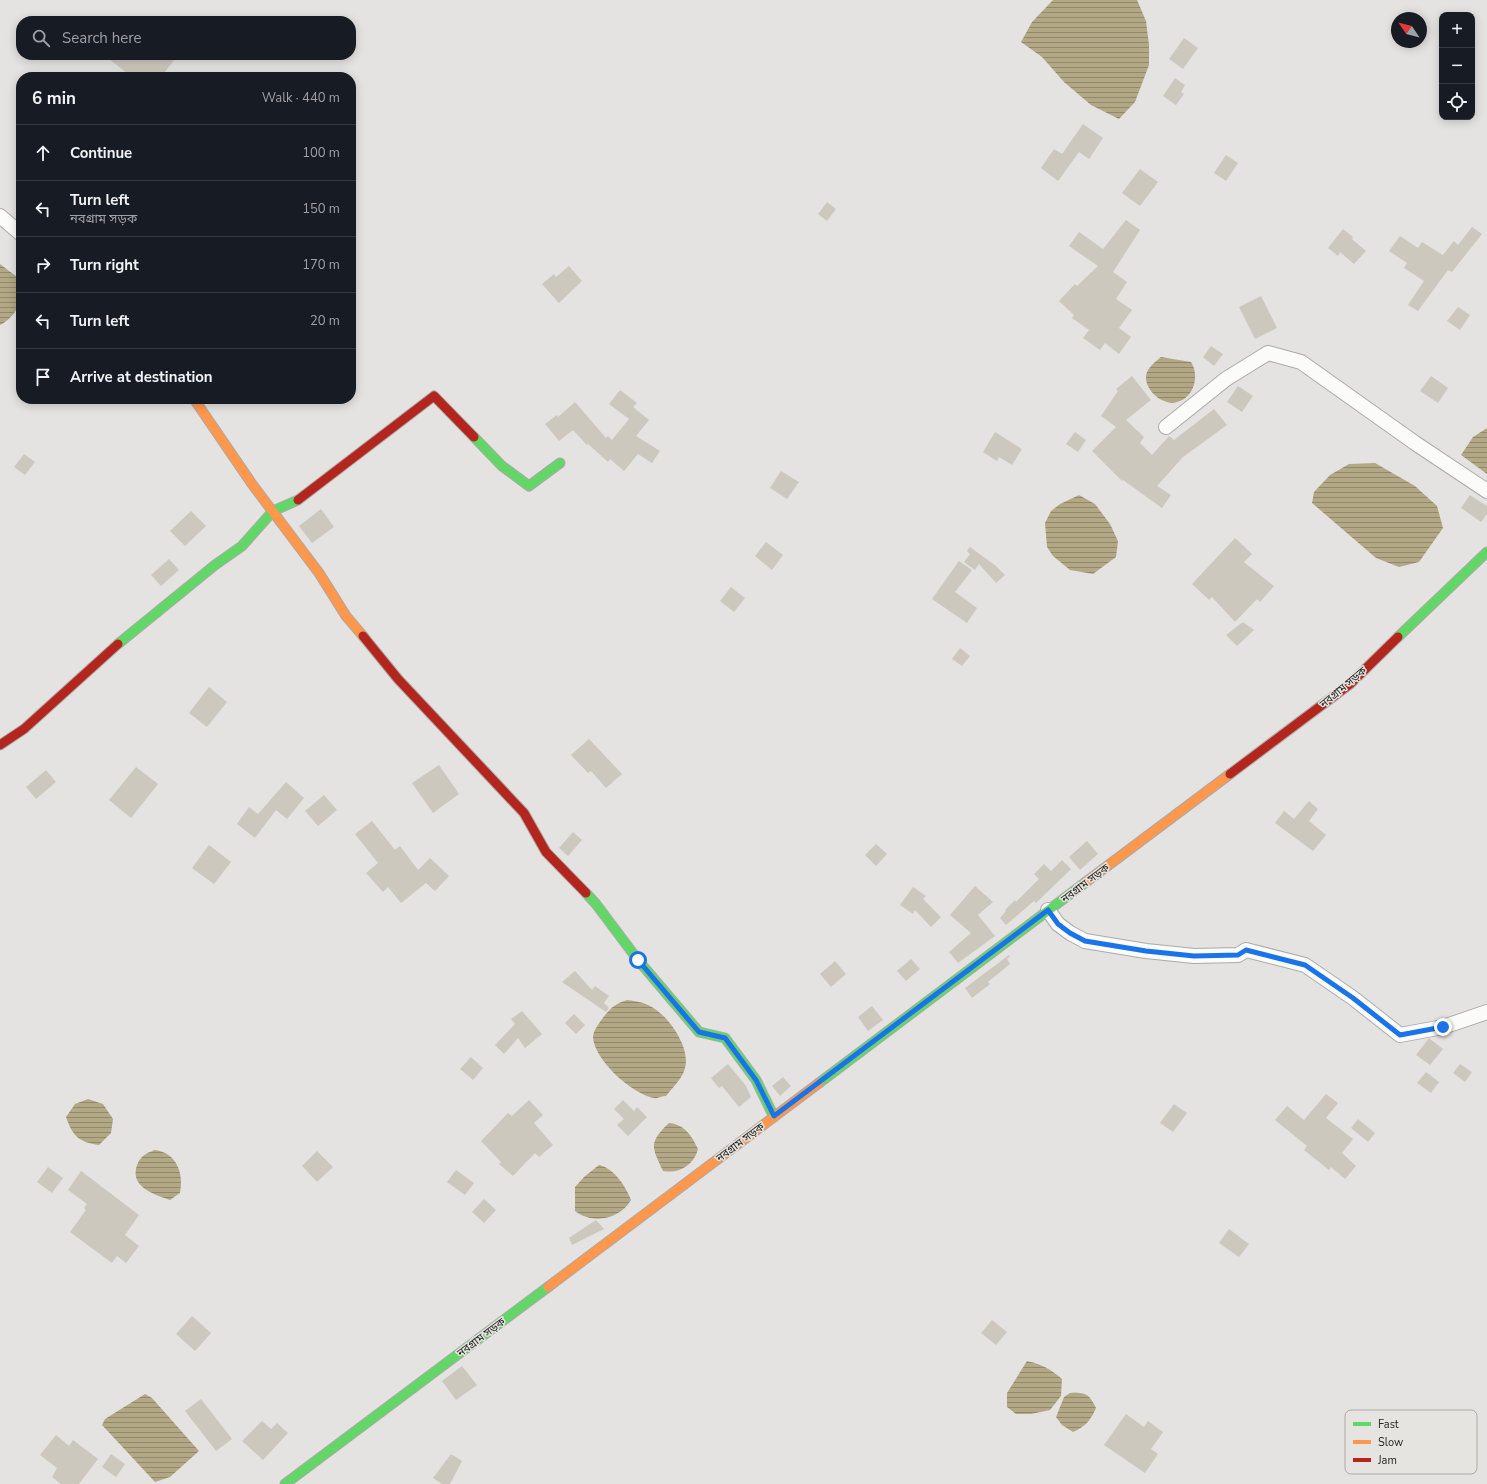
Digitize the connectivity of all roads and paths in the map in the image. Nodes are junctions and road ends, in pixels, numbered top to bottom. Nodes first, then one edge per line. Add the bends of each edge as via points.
1 (0, 216) edge
2 (16, 230) edge
3 (197, 404) edge
4 (1166, 427) dead end
5 (560, 463) dead end
6 (1487, 491) edge
7 (273, 511) junction
8 (1487, 552) edge
9 (0, 745) edge
10 (1048, 910) junction
11 (1487, 1012) edge
12 (774, 1116) junction
13 (285, 1484) edge

1 - 2 street
3 - 7 street
4 - 6 street via 1226,379 1268,353 1301,362
5 - 7 street via 529,486 502,466 434,396 293,504
7 - 9 street via 242,546 129,634 24,729
7 - 12 street via 336,598 346,616 398,679 524,813 546,852 596,904 638,960 699,1032 725,1038 756,1080
8 - 10 street, নবগ্রাম সড়ক via 1350,684
10 - 11 street via 1058,924 1085,941 1194,956 1238,955 1246,950 1305,965 1400,1035 1443,1027
10 - 12 street, নবগ্রাম সড়ক
12 - 13 street, নবগ্রাম সড়ক

